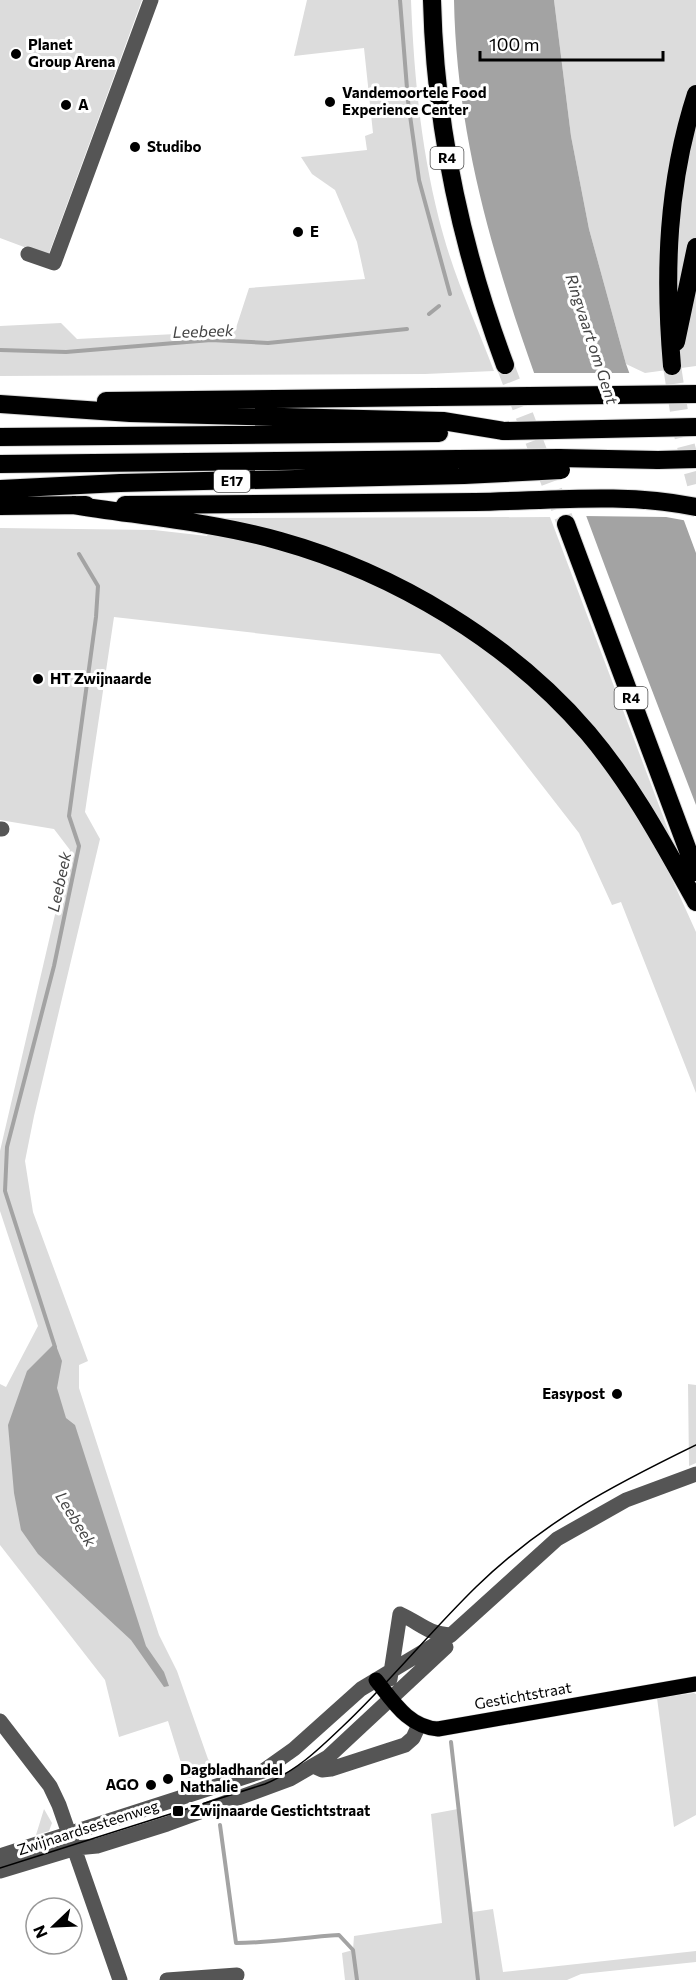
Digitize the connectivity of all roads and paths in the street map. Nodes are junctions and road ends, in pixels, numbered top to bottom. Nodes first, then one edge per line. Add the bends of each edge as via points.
1 (151, 0) edge
2 (432, 0) edge
3 (696, 94) edge
4 (696, 247) edge
5 (28, 254) dead end
6 (505, 365) tunnel mouth
7 (696, 384) edge
8 (696, 394) edge
9 (627, 395) junction
10 (0, 403) edge
11 (446, 427) junction
12 (696, 428) edge
13 (0, 437) edge
14 (696, 459) edge
15 (0, 464) edge
16 (461, 467) junction
17 (0, 489) edge
18 (0, 506) edge
19 (73, 506) junction
20 (696, 507) edge
21 (566, 524) tunnel mouth
22 (696, 872) edge
23 (696, 902) edge
24 (696, 1474) edge
25 (451, 1635) junction
26 (383, 1676) junction
27 (696, 1684) edge
28 (391, 1699) junction
29 (0, 1721) edge
30 (419, 1725) junction
31 (314, 1766) junction
32 (73, 1841) junction
33 (0, 1856) edge
34 (0, 1871) edge
35 (237, 1975) dead end
36 (120, 1980) edge
37 (167, 1980) edge

1 - 5 street via 54,263
2 - 6 highway, R4 via 439,107 454,200 469,260
3 - 4 highway via 670,212 666,306 672,366
7 - 9 highway, bridge
8 - 9 highway, bridge
9 - 10 highway, bridge
10 - 11 highway via 130,413
11 - 12 highway, bridge via 504,431
11 - 13 highway
14 - 16 highway, E17, bridge via 561,470
15 - 16 highway, E17
16 - 17 highway, E17
18 - 19 highway, E17
19 - 20 highway, E17, bridge via 633,500
19 - 23 highway via 279,540 333,558 442,612 530,676 588,733 651,820
21 - 22 highway, R4
24 - 25 street, Zwijnaardsesteenweg via 626,1500 557,1539
25 - 26 street, Zwijnaardsesteenweg
25 - 26 street via 432,1633 400,1614
25 - 28 street, Zwijnaardsesteenweg via 449,1644
26 - 28 main road
26 - 32 street, Zwijnaardsesteenweg via 349,1698 294,1749 263,1771
27 - 30 main road, Gestichtstraat via 450,1727
28 - 30 main road
28 - 31 street, Zwijnaardsesteenweg
29 - 32 street via 50,1786
30 - 31 street, Zwijnaardsesteenweg via 413,1738 402,1746 331,1769
31 - 32 street, Zwijnaardsesteenweg via 271,1787 97,1846
32 - 33 street, Zwijnaardsesteenweg
32 - 34 street, Zwijnaardsesteenweg
32 - 36 street
35 - 37 street

